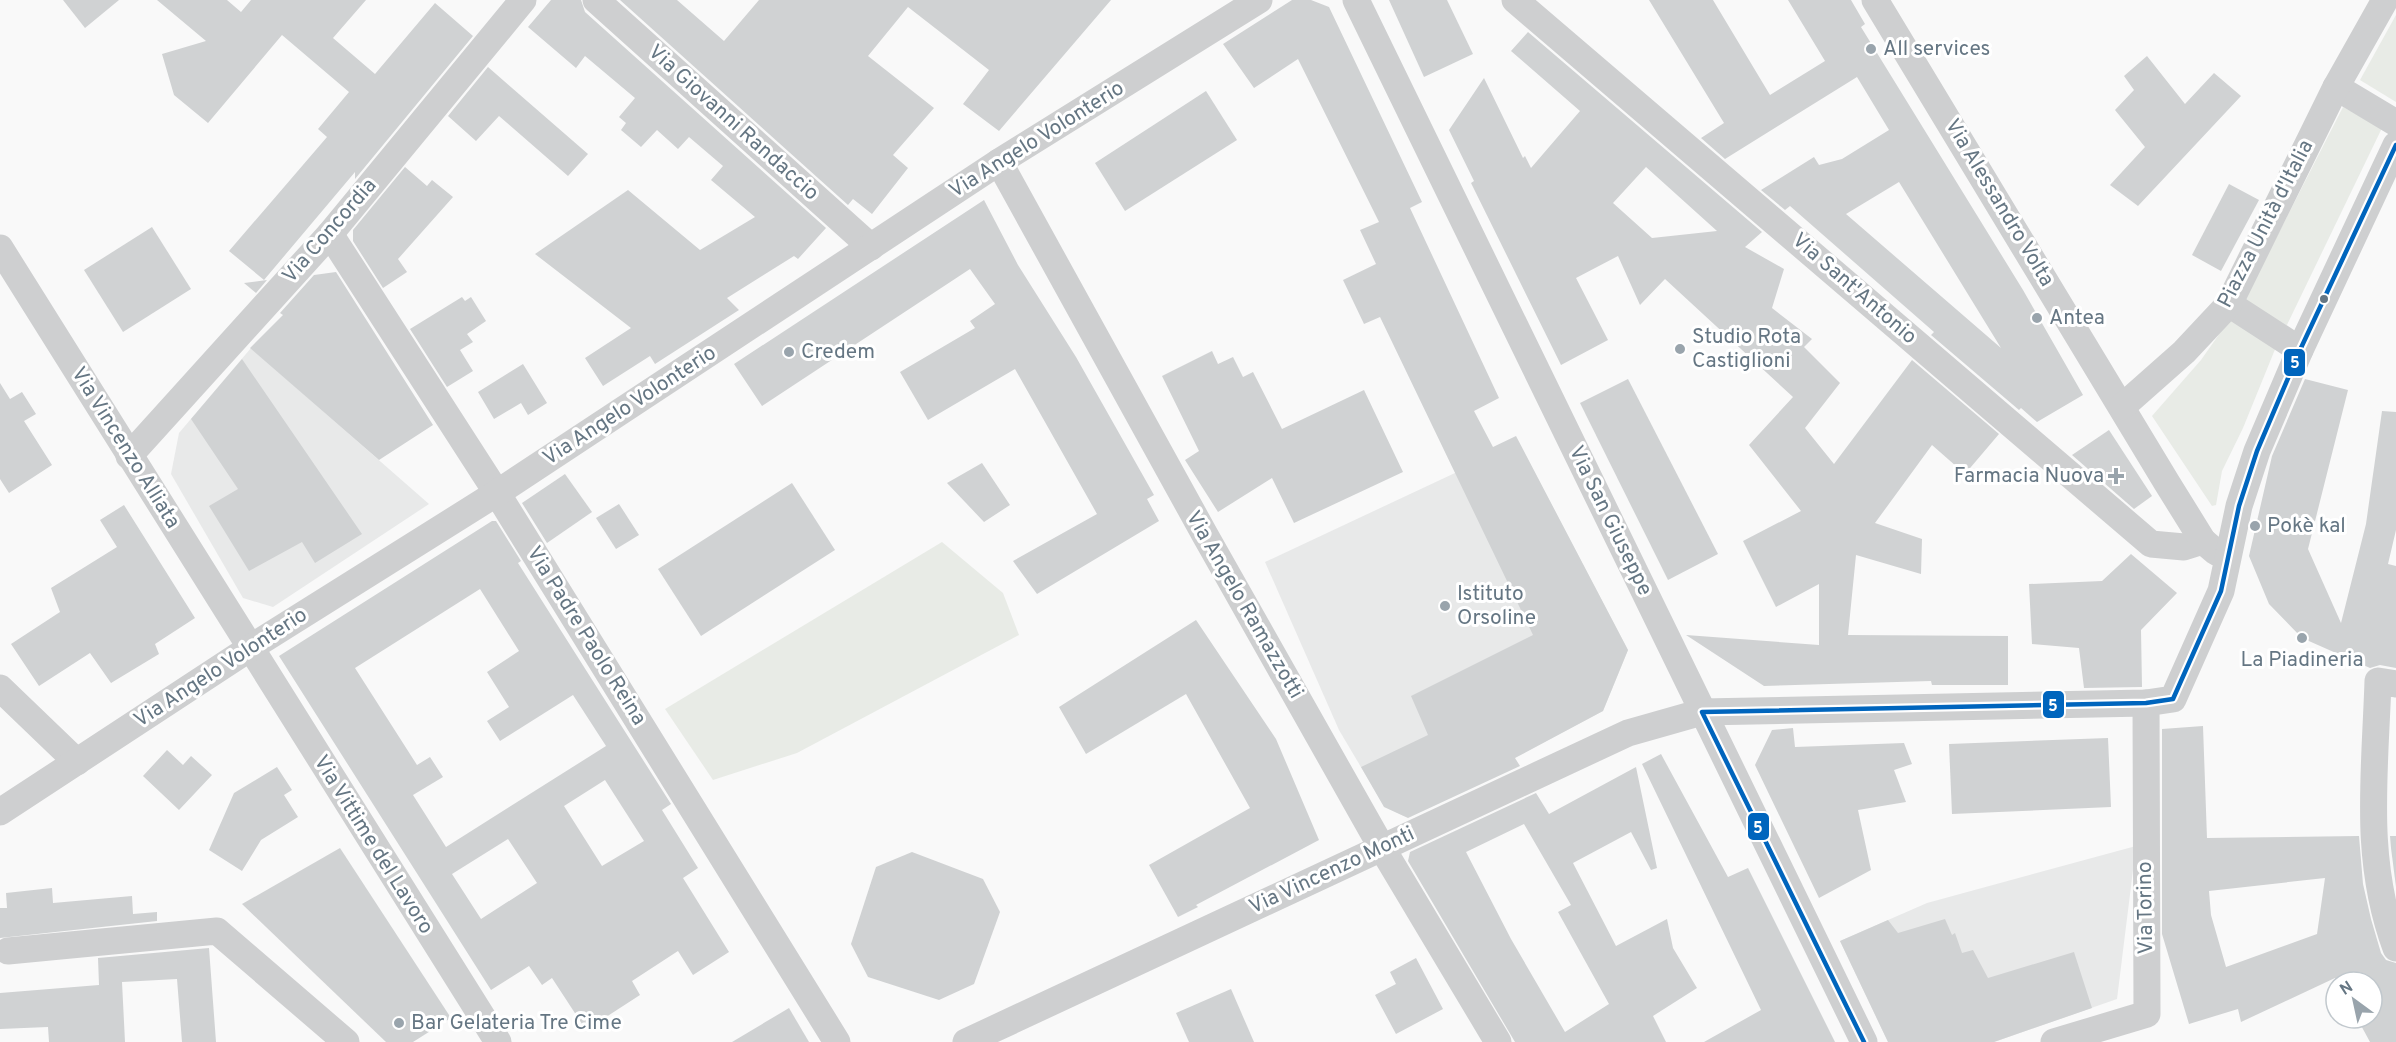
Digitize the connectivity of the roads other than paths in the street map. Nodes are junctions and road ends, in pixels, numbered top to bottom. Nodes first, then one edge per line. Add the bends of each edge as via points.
1 (523, 0) edge
2 (596, 0) edge
3 (1259, 0) edge
4 (1356, 0) edge
5 (1515, 0) edge
6 (1875, 0) edge
7 (2385, 0) edge
8 (2336, 87) junction
9 (2396, 123) edge
10 (2396, 145) edge
11 (999, 162) junction
12 (330, 234) junction
13 (871, 247) junction
14 (0, 248) edge
15 (2229, 304) junction
16 (2300, 350) junction
17 (2123, 406) junction
18 (129, 456) junction
19 (497, 493) junction
20 (2204, 541) junction
21 (2226, 561) junction
22 (249, 648) junction
23 (2387, 682) edge
24 (0, 688) edge
25 (2146, 703) junction
26 (1702, 712) junction
27 (77, 762) junction
28 (0, 812) edge
29 (1382, 848) junction
30 (2396, 948) edge
31 (8, 951) dead end
32 (346, 1042) edge
33 (498, 1042) edge
34 (837, 1042) edge
35 (966, 1042) edge
36 (1498, 1042) edge
37 (1864, 1042) edge
38 (2054, 1042) edge

1 - 12 street, Via Concordia
2 - 13 street, Via Giovanni Randaccio
3 - 11 street, Via Angelo Volonterio
4 - 26 street, Via San Giuseppe
5 - 20 street, Via Sant'Antonio via 2151,544 2184,547
6 - 17 street, Via Alessandro Volta
7 - 8 street, Piazza Unità d'Italia
8 - 9 street
8 - 15 street, Piazza Unità d'Italia
10 - 16 street
11 - 13 street, Via Angelo Volonterio
11 - 29 street, Via Angelo Ramazzotti
12 - 18 street, Via Concordia
12 - 19 street, Via Padre Paolo Reina
13 - 19 street, Via Angelo Volonterio
14 - 18 street, Via Vincenzo Alliata
15 - 16 street
15 - 17 street, Piazza Unità d'Italia via 2184,352
16 - 21 street via 2257,451
17 - 20 street
18 - 22 street, Via Vincenzo Alliata
19 - 22 street, Via Angelo Volonterio
19 - 34 street, Via Padre Paolo Reina
20 - 21 street
21 - 25 street, Via Vincenzo Monti via 2221,591 2173,699
22 - 27 street, Via Angelo Volonterio
22 - 33 street, Via Vittime del Lavoro
23 - 30 street via 2373,847 2380,898
24 - 27 street
25 - 26 street, Via Vincenzo Monti
25 - 38 street, Via Torino via 2147,1014
26 - 29 street, Via Vincenzo Monti via 1628,733
26 - 37 street, Via San Giuseppe
27 - 28 street, Via Angelo Volonterio
29 - 35 street, Via Vincenzo Monti
29 - 36 street, Via Angelo Ramazzotti
31 - 32 street via 217,931

